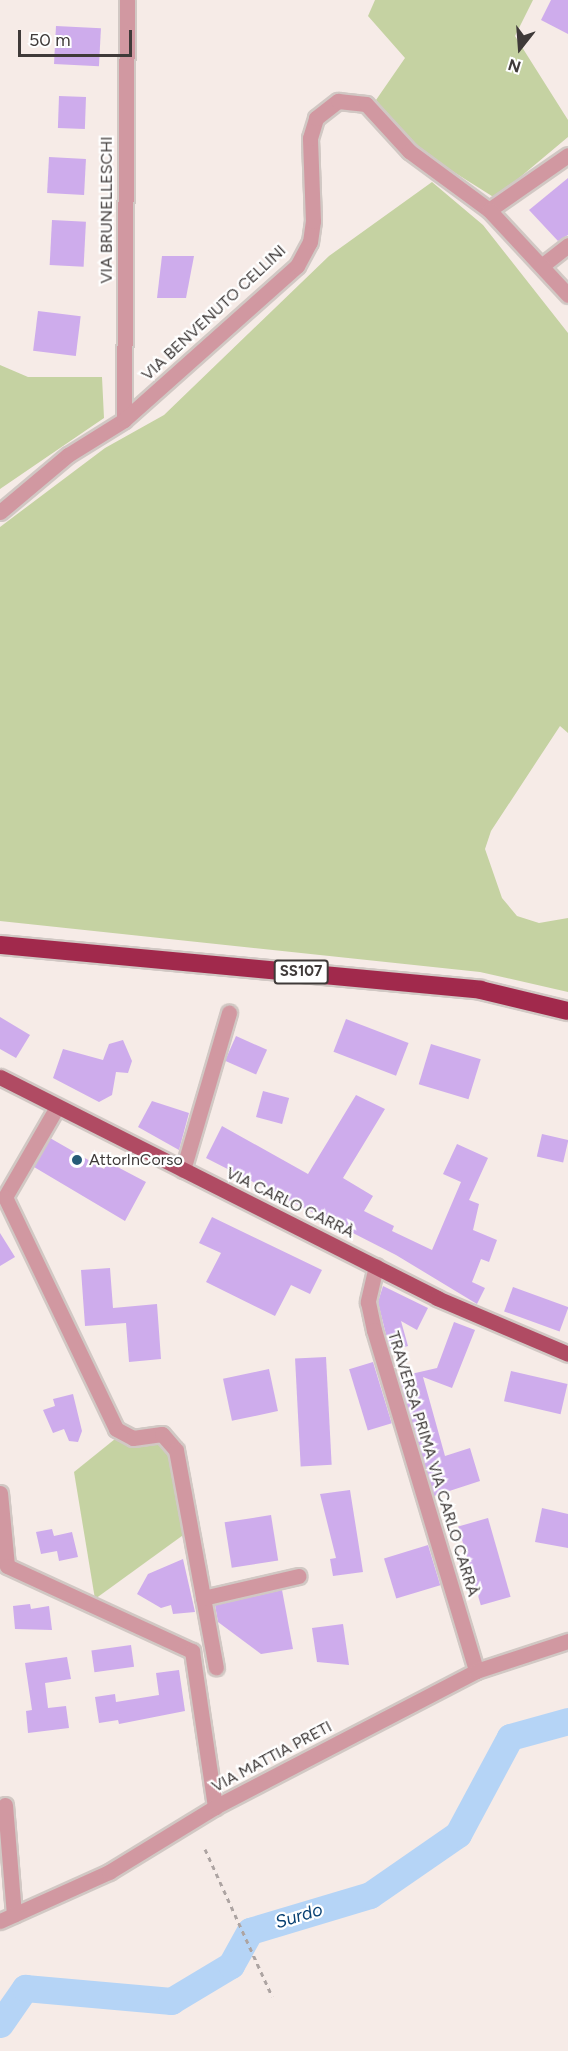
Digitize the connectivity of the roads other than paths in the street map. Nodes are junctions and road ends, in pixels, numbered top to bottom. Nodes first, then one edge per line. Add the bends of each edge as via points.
1 (127, 0) edge
2 (568, 155) edge
3 (489, 210) junction
4 (568, 245) edge
5 (544, 264) junction
6 (568, 295) edge
7 (124, 420) junction
8 (0, 512) edge
9 (0, 943) edge
10 (563, 1010) edge
11 (229, 1013) dead end
12 (0, 1077) edge
13 (57, 1107) junction
14 (183, 1170) junction
15 (376, 1266) junction
16 (568, 1354) edge
17 (0, 1493) edge
18 (298, 1576) dead end
19 (202, 1598) junction
20 (568, 1641) edge
21 (216, 1667) dead end
22 (476, 1671) junction
23 (5, 1805) dead end
24 (215, 1807) junction
25 (7, 1918) edge

1 - 7 street, VIA BRUNELLESCHI
2 - 3 street
3 - 5 street, VIA BENVENUTO CELLINI
3 - 7 street, VIA BENVENUTO CELLINI via 409,151 366,104 338,101 325,108 310,138 313,221 310,242 297,266
4 - 5 street
5 - 6 street, VIA BENVENUTO CELLINI
7 - 8 street, VIA BENVENUTO CELLINI via 68,455
9 - 10 highway, SS107 via 481,990
11 - 14 street
12 - 13 main road, VIA CARLO CARRÀ
13 - 14 main road, VIA CARLO CARRÀ
13 - 19 street via 5,1197 116,1429 133,1438 162,1434 173,1444
14 - 15 main road, VIA CARLO CARRÀ
15 - 16 main road, VIA CARLO CARRÀ via 499,1328
15 - 22 street, TRAVERSA PRIMA VIA CARLO CARRÀ via 368,1302 374,1330
17 - 24 street via 6,1522 7,1566 192,1652
18 - 19 street
19 - 21 street
20 - 22 street, VIA MATTIA PRETI
22 - 24 street, VIA MATTIA PRETI
23 - 25 street
24 - 25 street, VIA MATTIA PRETI via 109,1872

